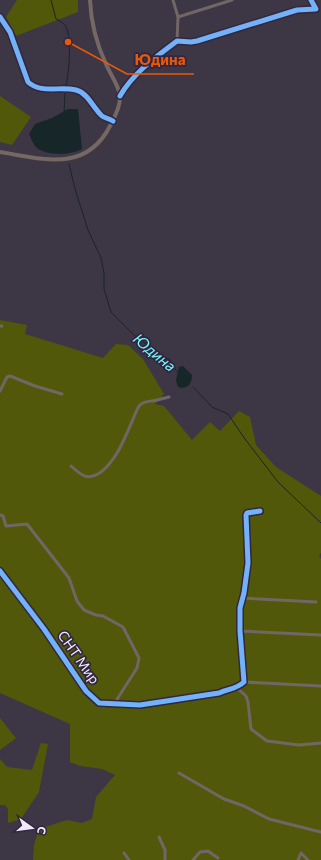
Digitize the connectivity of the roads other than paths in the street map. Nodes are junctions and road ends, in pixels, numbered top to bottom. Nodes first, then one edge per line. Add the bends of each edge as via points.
1 (90, 0) edge
2 (173, 0) edge
3 (232, 0) edge
4 (311, 0) edge
5 (0, 17) edge
6 (178, 17) junction
7 (177, 41) junction
8 (120, 96) junction
9 (113, 121) junction
10 (0, 152) edge
11 (0, 391) edge
12 (62, 394) dead end
13 (169, 396) dead end
14 (72, 466) dead end
15 (260, 512) dead end
16 (0, 515) edge
17 (0, 570) edge
18 (242, 598) junction
19 (316, 602) dead end
20 (240, 631) junction
21 (321, 635) edge
22 (244, 682) junction
23 (321, 686) edge
24 (237, 688) junction
25 (114, 704) junction
26 (321, 743) edge
27 (179, 773) dead end
28 (321, 832) edge
29 (159, 837) dead end
30 (124, 852) dead end
31 (218, 858) dead end
32 (129, 860) edge
33 (165, 860) edge
34 (193, 860) edge
35 (298, 860) edge
36 (308, 860) edge

1 - 8 main road via 95,39
2 - 6 street
3 - 6 street
4 - 7 street via 316,9 297,10 197,41
5 - 9 street via 10,32 28,82 46,89 77,90 102,116
6 - 7 street
7 - 8 street via 144,68 125,87
8 - 9 main road
9 - 10 main road via 98,144 80,156 52,159
11 - 12 street via 10,376
13 - 14 street via 139,405 120,448 108,466 100,472 93,477 84,476
15 - 18 street via 247,512 246,515 248,563
16 - 25 street via 3,516 6,526 27,524 69,578 77,601 84,610 124,627 139,658 137,668
17 - 25 street, СНТ Мир via 86,691 99,703
18 - 19 street
18 - 20 street
20 - 21 street
20 - 22 street
22 - 23 street
22 - 24 street
24 - 25 street, СНТ Мир via 164,702 140,705
24 - 26 street via 246,696 251,729 267,741 299,745
27 - 28 street via 224,799 269,818
29 - 33 street via 165,850
30 - 32 street
31 - 34 street via 208,851 200,852
35 - 36 street via 301,853

